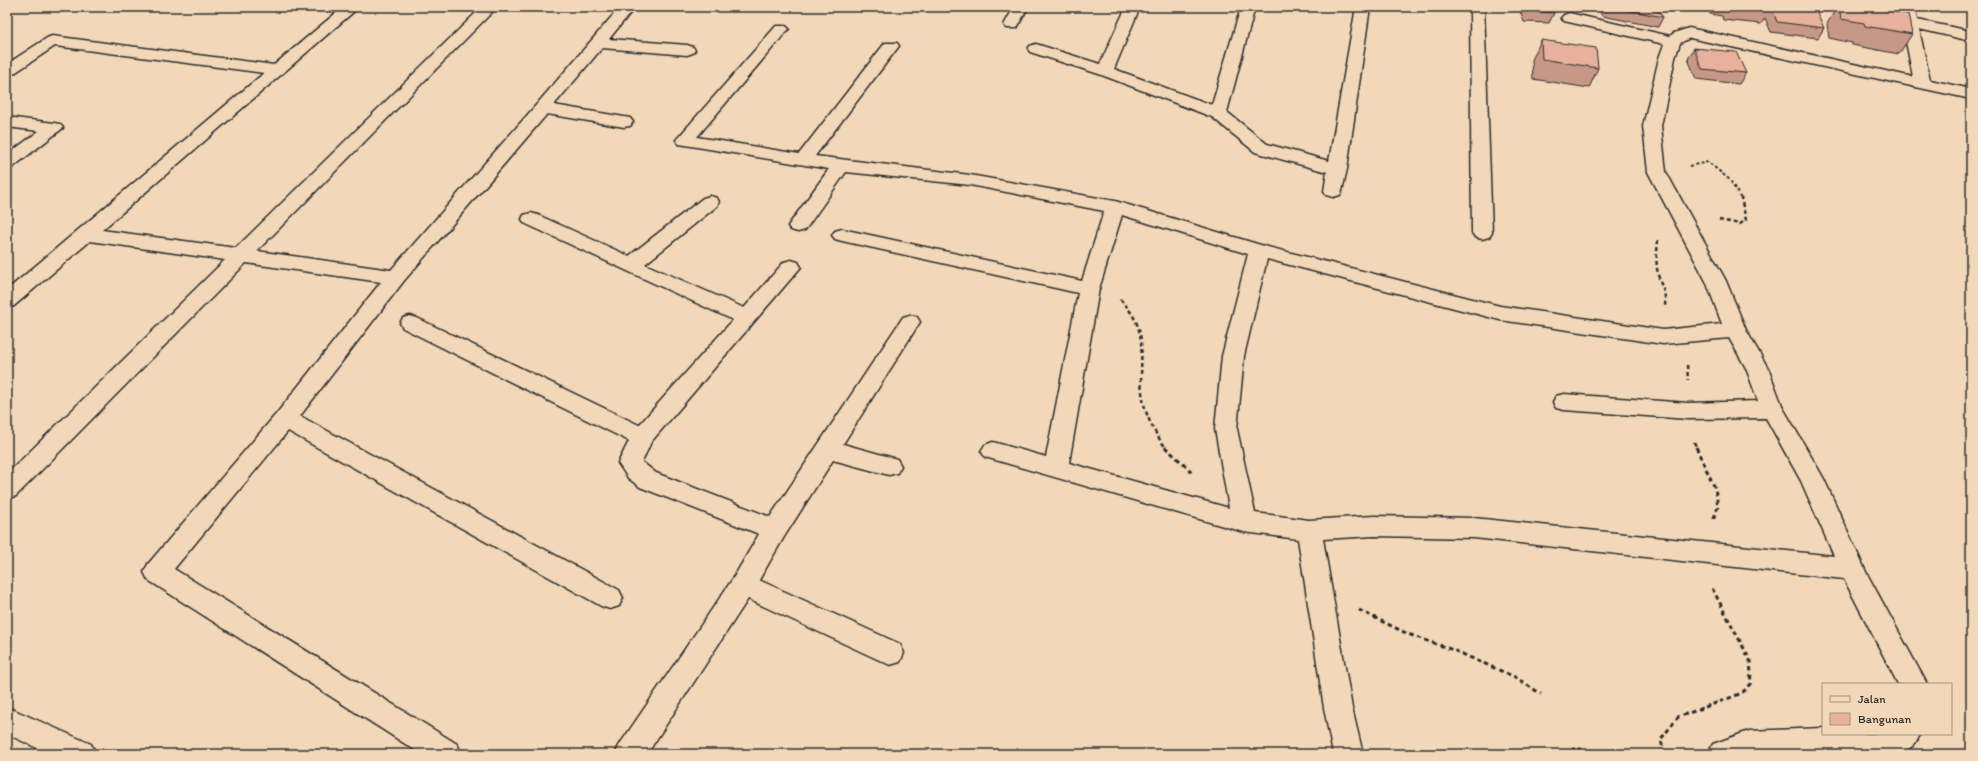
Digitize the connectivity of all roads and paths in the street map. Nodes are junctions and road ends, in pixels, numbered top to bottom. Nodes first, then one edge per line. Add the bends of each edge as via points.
1 (352, 7) edge
2 (490, 7) edge
3 (628, 7) edge
4 (1021, 7) edge
5 (1133, 7) edge
6 (1248, 7) edge
7 (1363, 7) edge
8 (1477, 7) edge
9 (1836, 7) edge
10 (1907, 7) edge
11 (1568, 18) dead end
12 (1910, 23) junction
13 (1012, 25) dead end
14 (781, 29) dead end
15 (1971, 36) edge
16 (1673, 41) junction
17 (596, 43) junction
18 (891, 46) dead end
19 (1036, 49) dead end
20 (687, 50) dead end
21 (276, 70) junction
22 (7, 71) edge
23 (1105, 71) junction
24 (1922, 82) junction
25 (1971, 94) edge
26 (543, 108) junction
27 (1218, 113) junction
28 (7, 122) edge
29 (624, 122) dead end
30 (803, 160) junction
31 (7, 163) edge
32 (840, 166) junction
33 (1338, 170) junction
34 (1657, 172) junction
35 (1333, 192) dead end
36 (710, 202) dead end
37 (1115, 207) junction
38 (1679, 212) junction
39 (531, 220) dead end
40 (798, 226) dead end
41 (1482, 233) dead end
42 (1656, 233) dead end
43 (87, 234) junction
44 (842, 235) dead end
45 (1259, 251) junction
46 (241, 255) junction
47 (631, 265) junction
48 (791, 267) dead end
49 (396, 277) junction
50 (1089, 289) junction
51 (7, 301) edge
52 (747, 318) junction
53 (910, 322) dead end
54 (410, 323) dead end
55 (1735, 330) junction
56 (1662, 337) junction
57 (1564, 402) dead end
58 (1772, 409) junction
59 (1688, 411) junction
60 (285, 419) junction
61 (642, 437) junction
62 (828, 449) junction
63 (993, 451) dead end
64 (889, 466) dead end
65 (1056, 468) junction
66 (7, 490) edge
67 (1244, 522) junction
68 (775, 530) junction
69 (1309, 530) junction
70 (1697, 551) junction
71 (1853, 569) junction
72 (744, 585) junction
73 (610, 598) dead end
74 (890, 653) dead end
75 (1912, 683) edge
76 (12, 722) dead end
77 (1905, 735) edge
78 (81, 754) edge
79 (447, 754) edge
80 (632, 754) edge
81 (1348, 754) edge
82 (1556, 754) edge
83 (1586, 754) edge
84 (1664, 754) edge
85 (1723, 754) edge

1 - 21 street
2 - 46 street
3 - 17 street
4 - 13 street
5 - 23 street
6 - 27 street
7 - 33 street
8 - 41 street
9 - 12 street
10 - 12 street
11 - 16 street
12 - 15 street
12 - 24 street
14 - 30 street via 685,140
16 - 24 street via 1684,33 1697,34
16 - 34 street via 1652,126
17 - 20 street
17 - 26 street
18 - 30 street
19 - 23 street
21 - 22 street via 52,41
21 - 43 street
23 - 27 street
24 - 25 street
26 - 29 street
26 - 49 street
27 - 33 street via 1261,148
28 - 31 street via 54,128
30 - 32 street
32 - 37 street via 970,180
32 - 40 street
33 - 35 street
34 - 38 street
34 - 38 path via 1708,162 1726,175 1738,190 1744,203 1746,220 1740,224
36 - 47 street
37 - 45 street
37 - 50 street
38 - 55 street via 1716,281
39 - 47 street
42 - 56 path via 1656,263 1659,279 1666,294
43 - 46 street
43 - 51 street
44 - 50 street
45 - 56 street via 1500,312
45 - 67 street via 1233,356 1226,429
46 - 49 street
46 - 66 street
47 - 52 street
48 - 52 street
49 - 60 street
50 - 65 street
52 - 61 street
53 - 62 street
54 - 61 street
55 - 56 street
55 - 58 street via 1757,368
56 - 59 path via 1681,333 1687,363
57 - 59 street
58 - 59 street
58 - 71 street via 1812,479
59 - 70 path via 1690,433 1715,488 1718,506
60 - 73 street
60 - 79 street via 157,572
61 - 68 street via 630,463 648,480
62 - 64 street
62 - 68 street
63 - 65 street
65 - 67 street
67 - 69 street
68 - 72 street
69 - 70 street via 1374,526 1474,528
69 - 81 street via 1336,701
70 - 71 street
70 - 84 path via 1698,566 1724,607 1750,660 1752,670 1749,686 1737,696 1677,718 1661,739
71 - 75 street
72 - 74 street
72 - 80 street
76 - 78 street
77 - 85 street via 1900,739 1749,745
82 - 83 path via 1579,748

